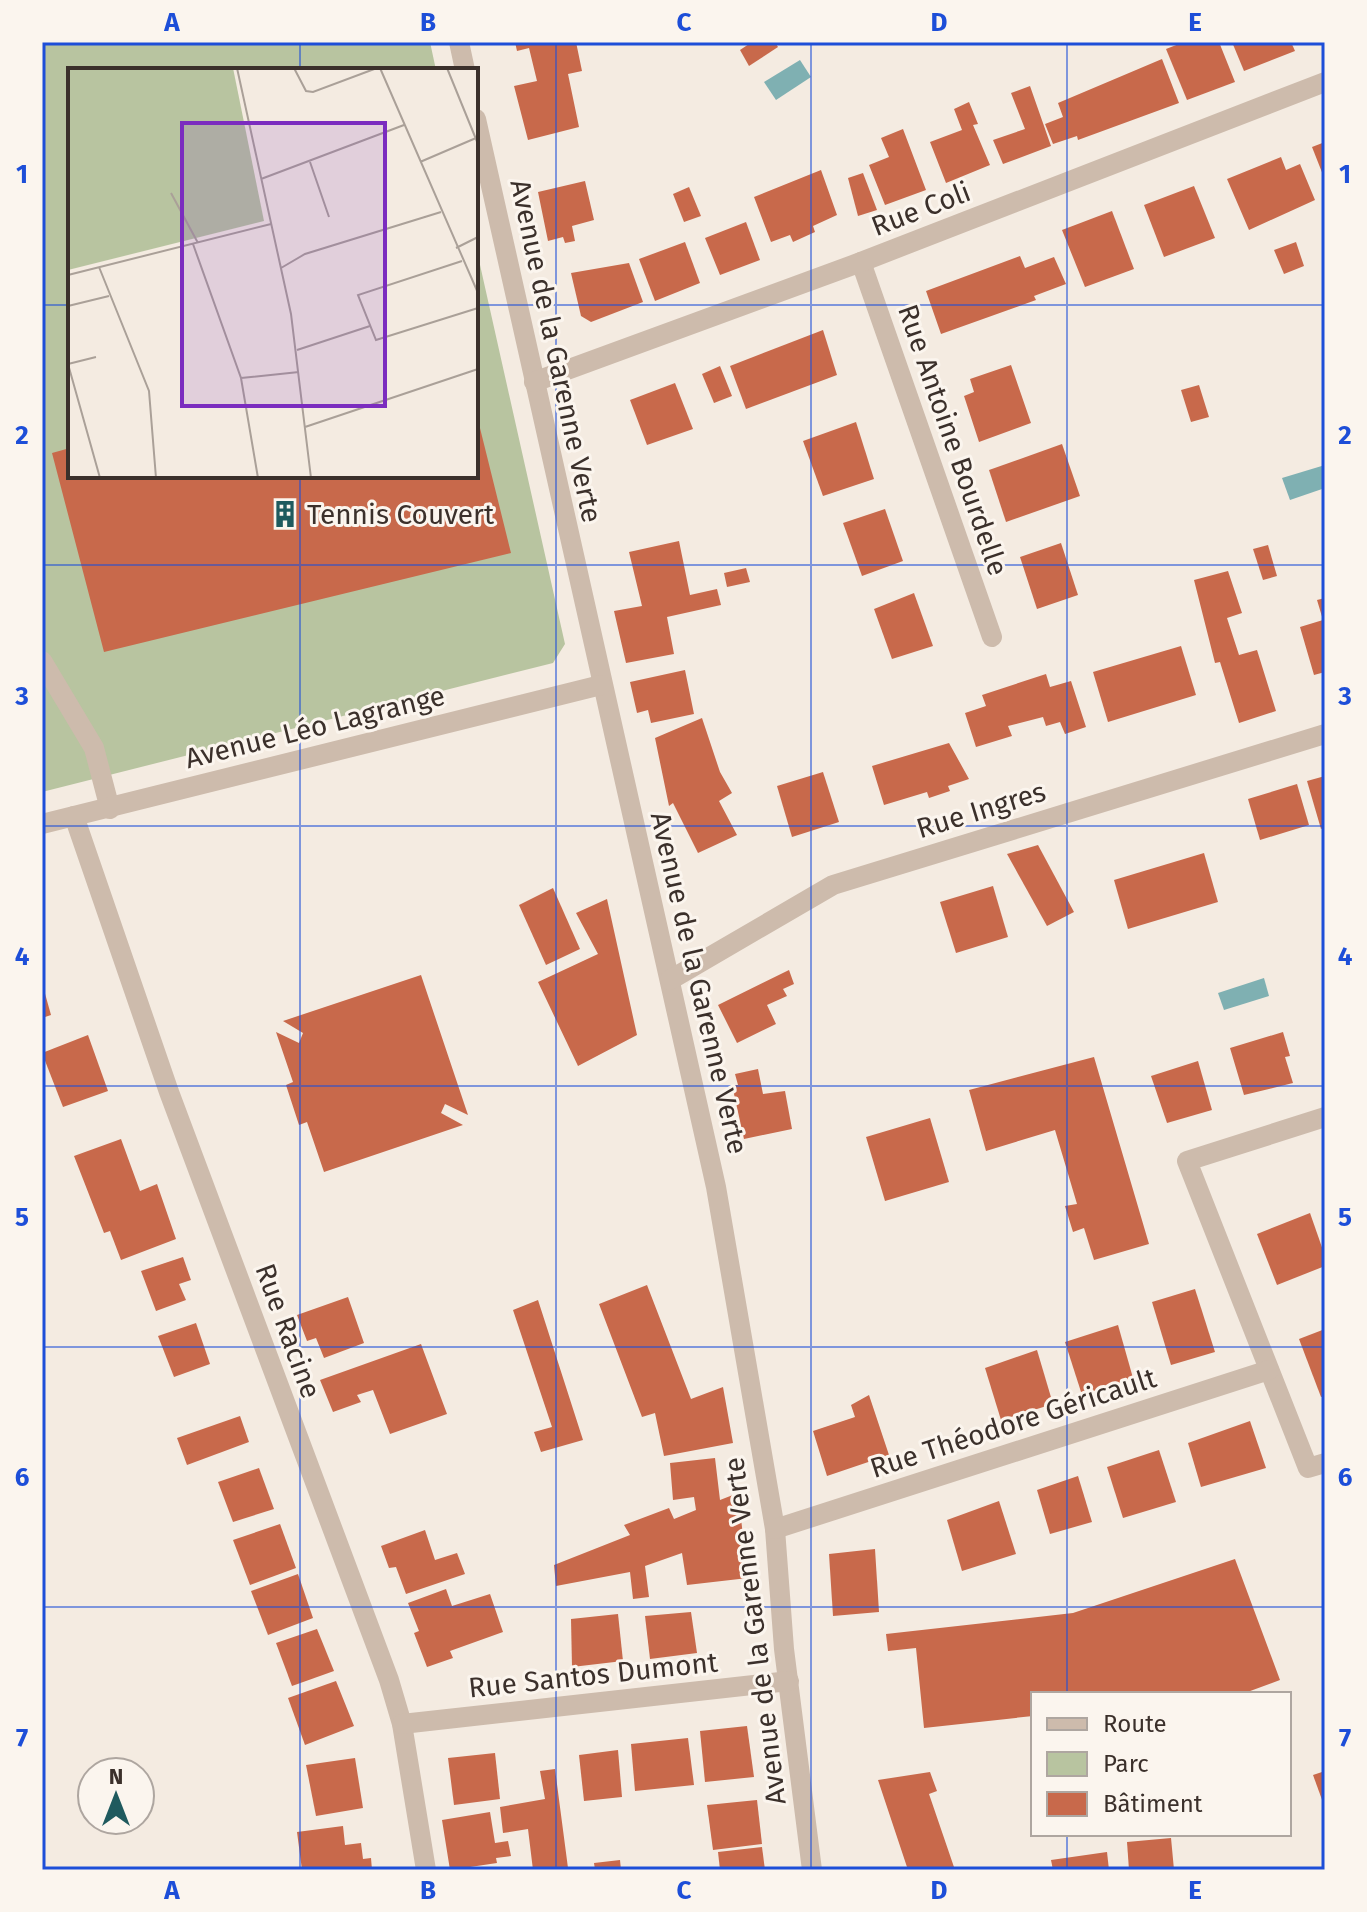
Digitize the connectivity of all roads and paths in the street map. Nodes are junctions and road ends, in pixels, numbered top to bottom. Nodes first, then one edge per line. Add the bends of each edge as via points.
1 (459, 42) edge
2 (465, 68) edge
3 (1325, 82) edge
4 (478, 128) edge
5 (861, 262) junction
6 (534, 382) junction
7 (992, 637) dead end
8 (42, 661) edge
9 (601, 685) junction
10 (1325, 734) edge
11 (110, 809) junction
12 (74, 816) junction
13 (42, 824) edge
14 (670, 980) junction
15 (1325, 1117) edge
16 (1269, 1370) junction
17 (1325, 1463) edge
18 (775, 1529) junction
19 (789, 1681) junction
20 (402, 1724) junction
21 (426, 1870) edge
22 (812, 1870) edge

1 - 2 street
3 - 5 street, Rue Coli
4 - 6 street, Avenue de la Garenne Verte
5 - 6 street, Rue Coli
5 - 7 street, Rue Antoine Bourdelle
6 - 9 street, Avenue de la Garenne Verte
8 - 11 street via 94,748
9 - 11 street, Avenue Léo Lagrange
9 - 14 street, Avenue de la Garenne Verte
10 - 14 street, Rue Ingres via 833,885
11 - 12 street, Avenue Léo Lagrange
12 - 13 street, Avenue Léo Lagrange
12 - 20 street, Rue Racine via 169,1092
14 - 18 street, Avenue de la Garenne Verte via 716,1187
15 - 16 street via 1187,1161
16 - 17 street via 1308,1468
16 - 18 street, Rue Théodore Géricault
18 - 19 street, Avenue de la Garenne Verte
19 - 20 street, Rue Santos Dumont
19 - 22 street, Avenue de la Garenne Verte
20 - 21 street, Rue Racine

